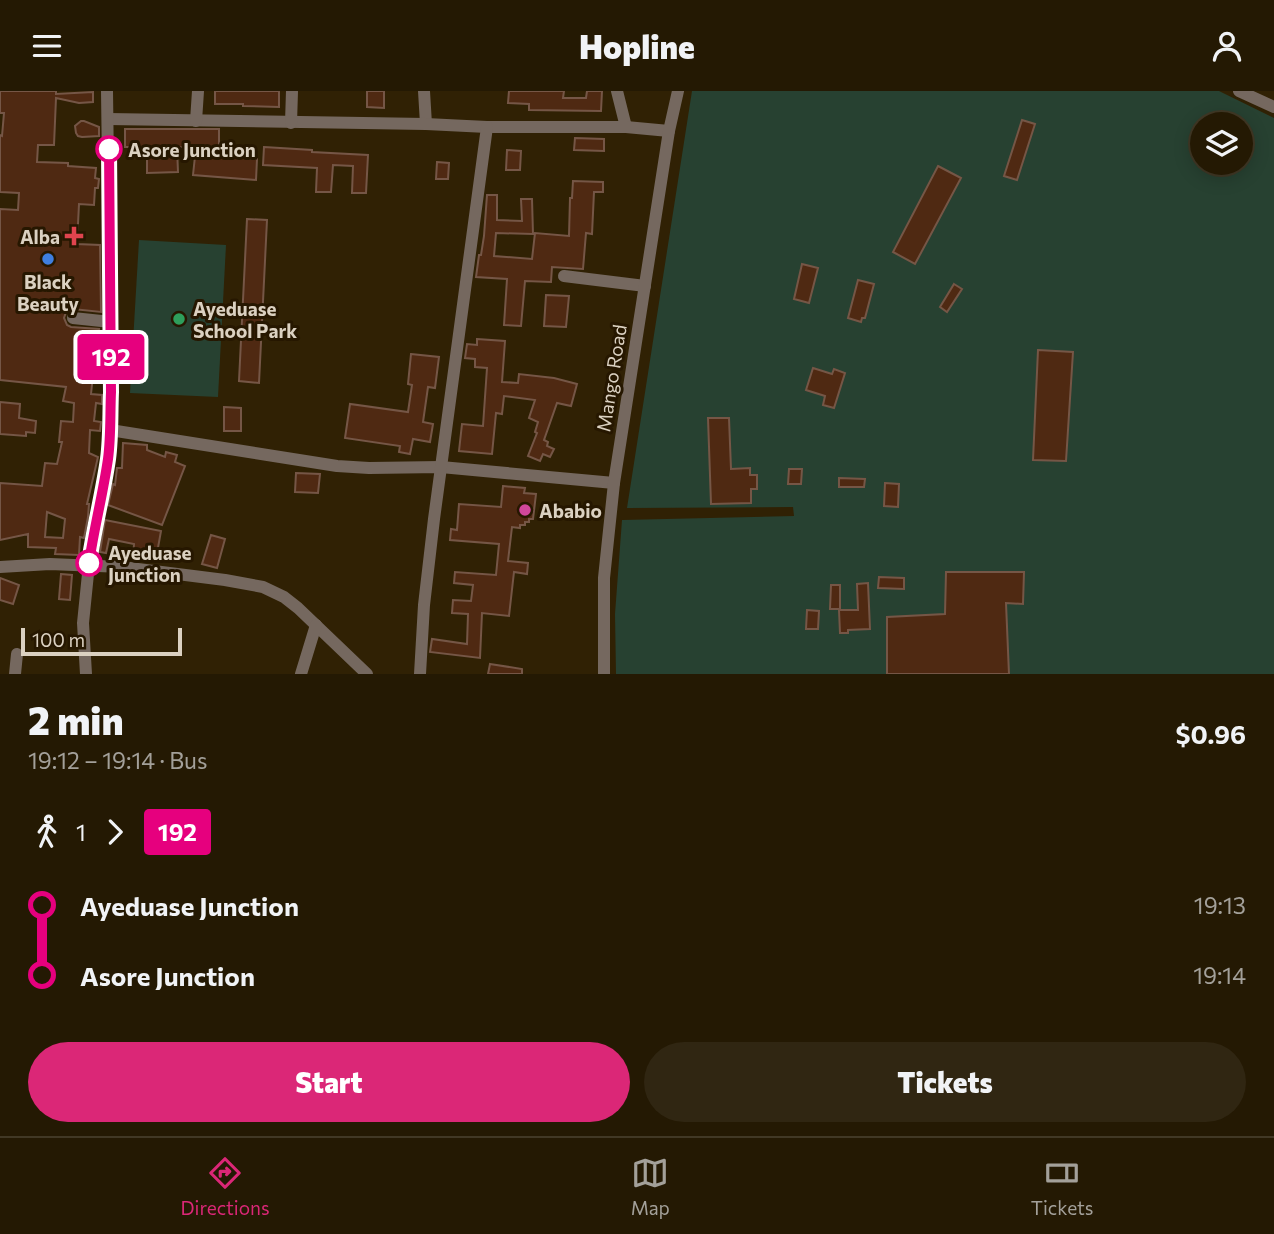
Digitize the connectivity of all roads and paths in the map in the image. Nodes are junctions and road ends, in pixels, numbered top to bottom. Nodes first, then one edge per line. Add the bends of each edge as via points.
1 (107, 91) edge
2 (198, 91) edge
3 (292, 91) edge
4 (424, 91) edge
5 (617, 91) edge
6 (678, 91) edge
7 (1239, 91) edge
8 (1274, 107) edge
9 (108, 119) junction
10 (196, 121) junction
11 (291, 123) junction
12 (426, 124) junction
13 (487, 127) junction
14 (626, 127) junction
15 (669, 131) junction
16 (564, 276) dead end
17 (645, 286) junction
18 (74, 319) dead end
19 (111, 322) junction
20 (110, 430) junction
21 (440, 467) junction
22 (614, 483) junction
23 (89, 564) junction
24 (0, 567) edge
25 (316, 625) junction
26 (18, 654) dead end
27 (15, 674) edge
28 (86, 674) edge
29 (301, 674) edge
30 (367, 674) edge
31 (420, 674) edge
32 (604, 674) edge

1 - 9 street
2 - 10 street
3 - 11 street
4 - 12 street
5 - 14 street
6 - 15 street, Mango Road
7 - 8 street
9 - 10 street
9 - 19 street
10 - 11 street
11 - 12 street
12 - 13 street
13 - 14 street
13 - 21 street
14 - 15 street
15 - 17 street, Mango Road
16 - 17 street
17 - 22 street, Mango Road
18 - 19 street
19 - 20 street
20 - 21 street via 337,466
20 - 23 street
21 - 22 street
21 - 31 street
22 - 32 street, Mango Road via 604,578
23 - 24 street
23 - 25 street via 263,587 284,597
23 - 28 street via 83,623
25 - 29 street
25 - 30 street
26 - 27 street

